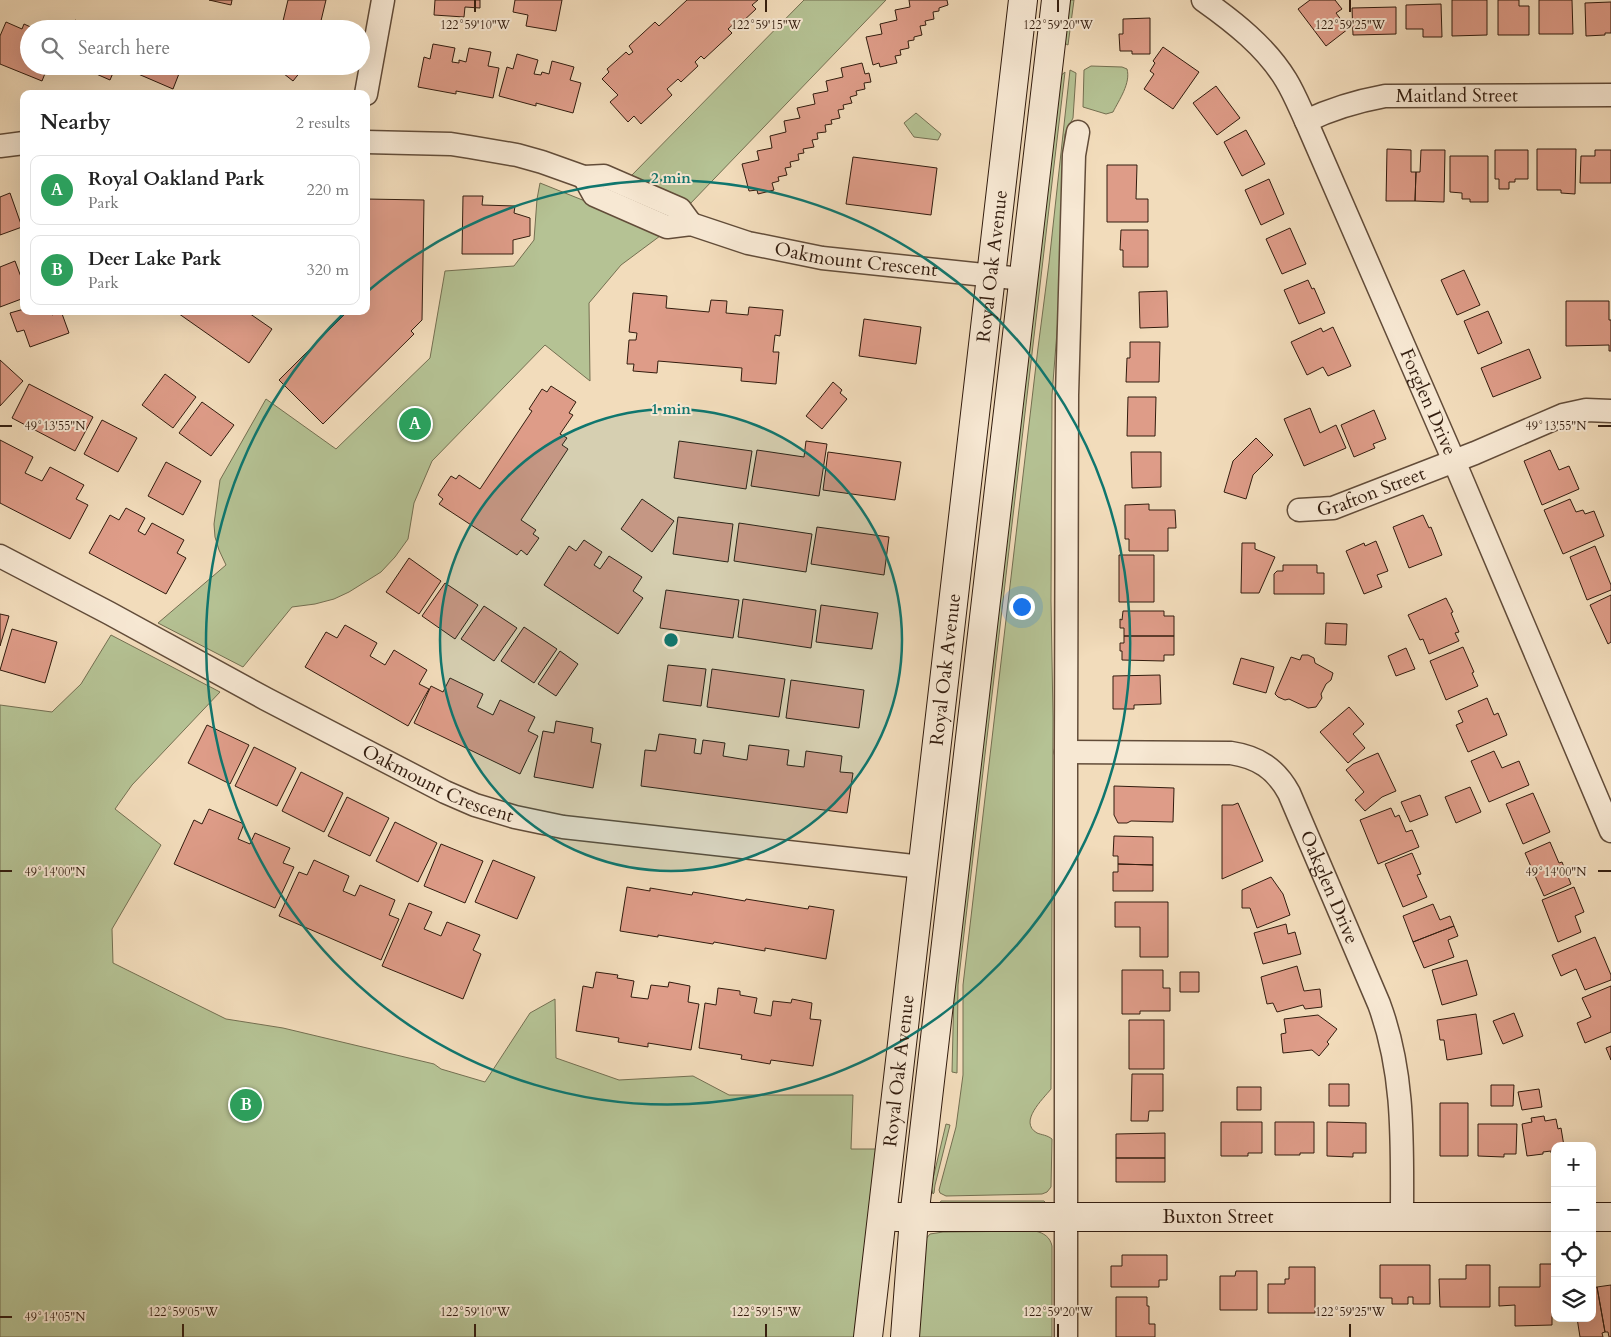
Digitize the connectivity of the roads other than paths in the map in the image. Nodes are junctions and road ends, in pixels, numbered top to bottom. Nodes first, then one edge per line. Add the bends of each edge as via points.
1 (383, 0) edge
2 (1023, 0) edge
3 (1056, 0) edge
4 (1203, 0) edge
5 (370, 72) edge
6 (369, 75) edge
7 (367, 90) edge
8 (1611, 95) edge
9 (1306, 121) junction
10 (1078, 132) dead end
11 (370, 142) edge
12 (20, 144) edge
13 (0, 146) edge
14 (991, 276) junction
15 (1023, 280) junction
16 (1611, 410) edge
17 (1454, 461) junction
18 (1298, 510) dead end
19 (0, 556) edge
20 (1066, 752) junction
21 (1611, 830) edge
22 (922, 867) junction
23 (882, 1217) junction
24 (1402, 1217) junction
25 (1551, 1217) edge
26 (1596, 1217) edge
27 (1611, 1217) edge
28 (914, 1218) junction
29 (1066, 1218) junction
30 (868, 1337) edge
31 (905, 1337) edge
32 (1066, 1337) edge

1 - 5 street
2 - 14 main road, Royal Oak Avenue
3 - 15 main road, Royal Oak Avenue
4 - 9 street, Forglen Drive via 1234,22 1268,56 1286,80
6 - 7 street
8 - 9 street, Maitland Street via 1385,96
9 - 17 street, Forglen Drive
10 - 20 street via 1074,155 1067,395
11 - 14 street, Oakmount Crescent via 451,144 517,155 584,177 604,176 680,209 691,224 748,243 822,258
12 - 13 street
14 - 15 street, Oakmount Crescent
14 - 22 main road, Royal Oak Avenue
15 - 28 main road, Royal Oak Avenue
16 - 17 street, Grafton Street via 1586,410 1563,415
17 - 18 street, Grafton Street via 1333,508
17 - 21 street, Forglen Drive
19 - 22 street, Oakmount Crescent via 300,717 475,805 563,827
20 - 24 street, Oakglen Drive via 1231,752 1264,763 1283,781 1380,1004 1388,1032 1401,1106
20 - 29 street
22 - 23 main road, Royal Oak Avenue
23 - 28 main road, Buxton Street
23 - 30 main road, Royal Oak Avenue
24 - 25 main road, Buxton Street
24 - 29 main road, Buxton Street
26 - 27 main road
28 - 29 main road, Buxton Street
28 - 31 main road, Royal Oak Avenue
29 - 32 street

